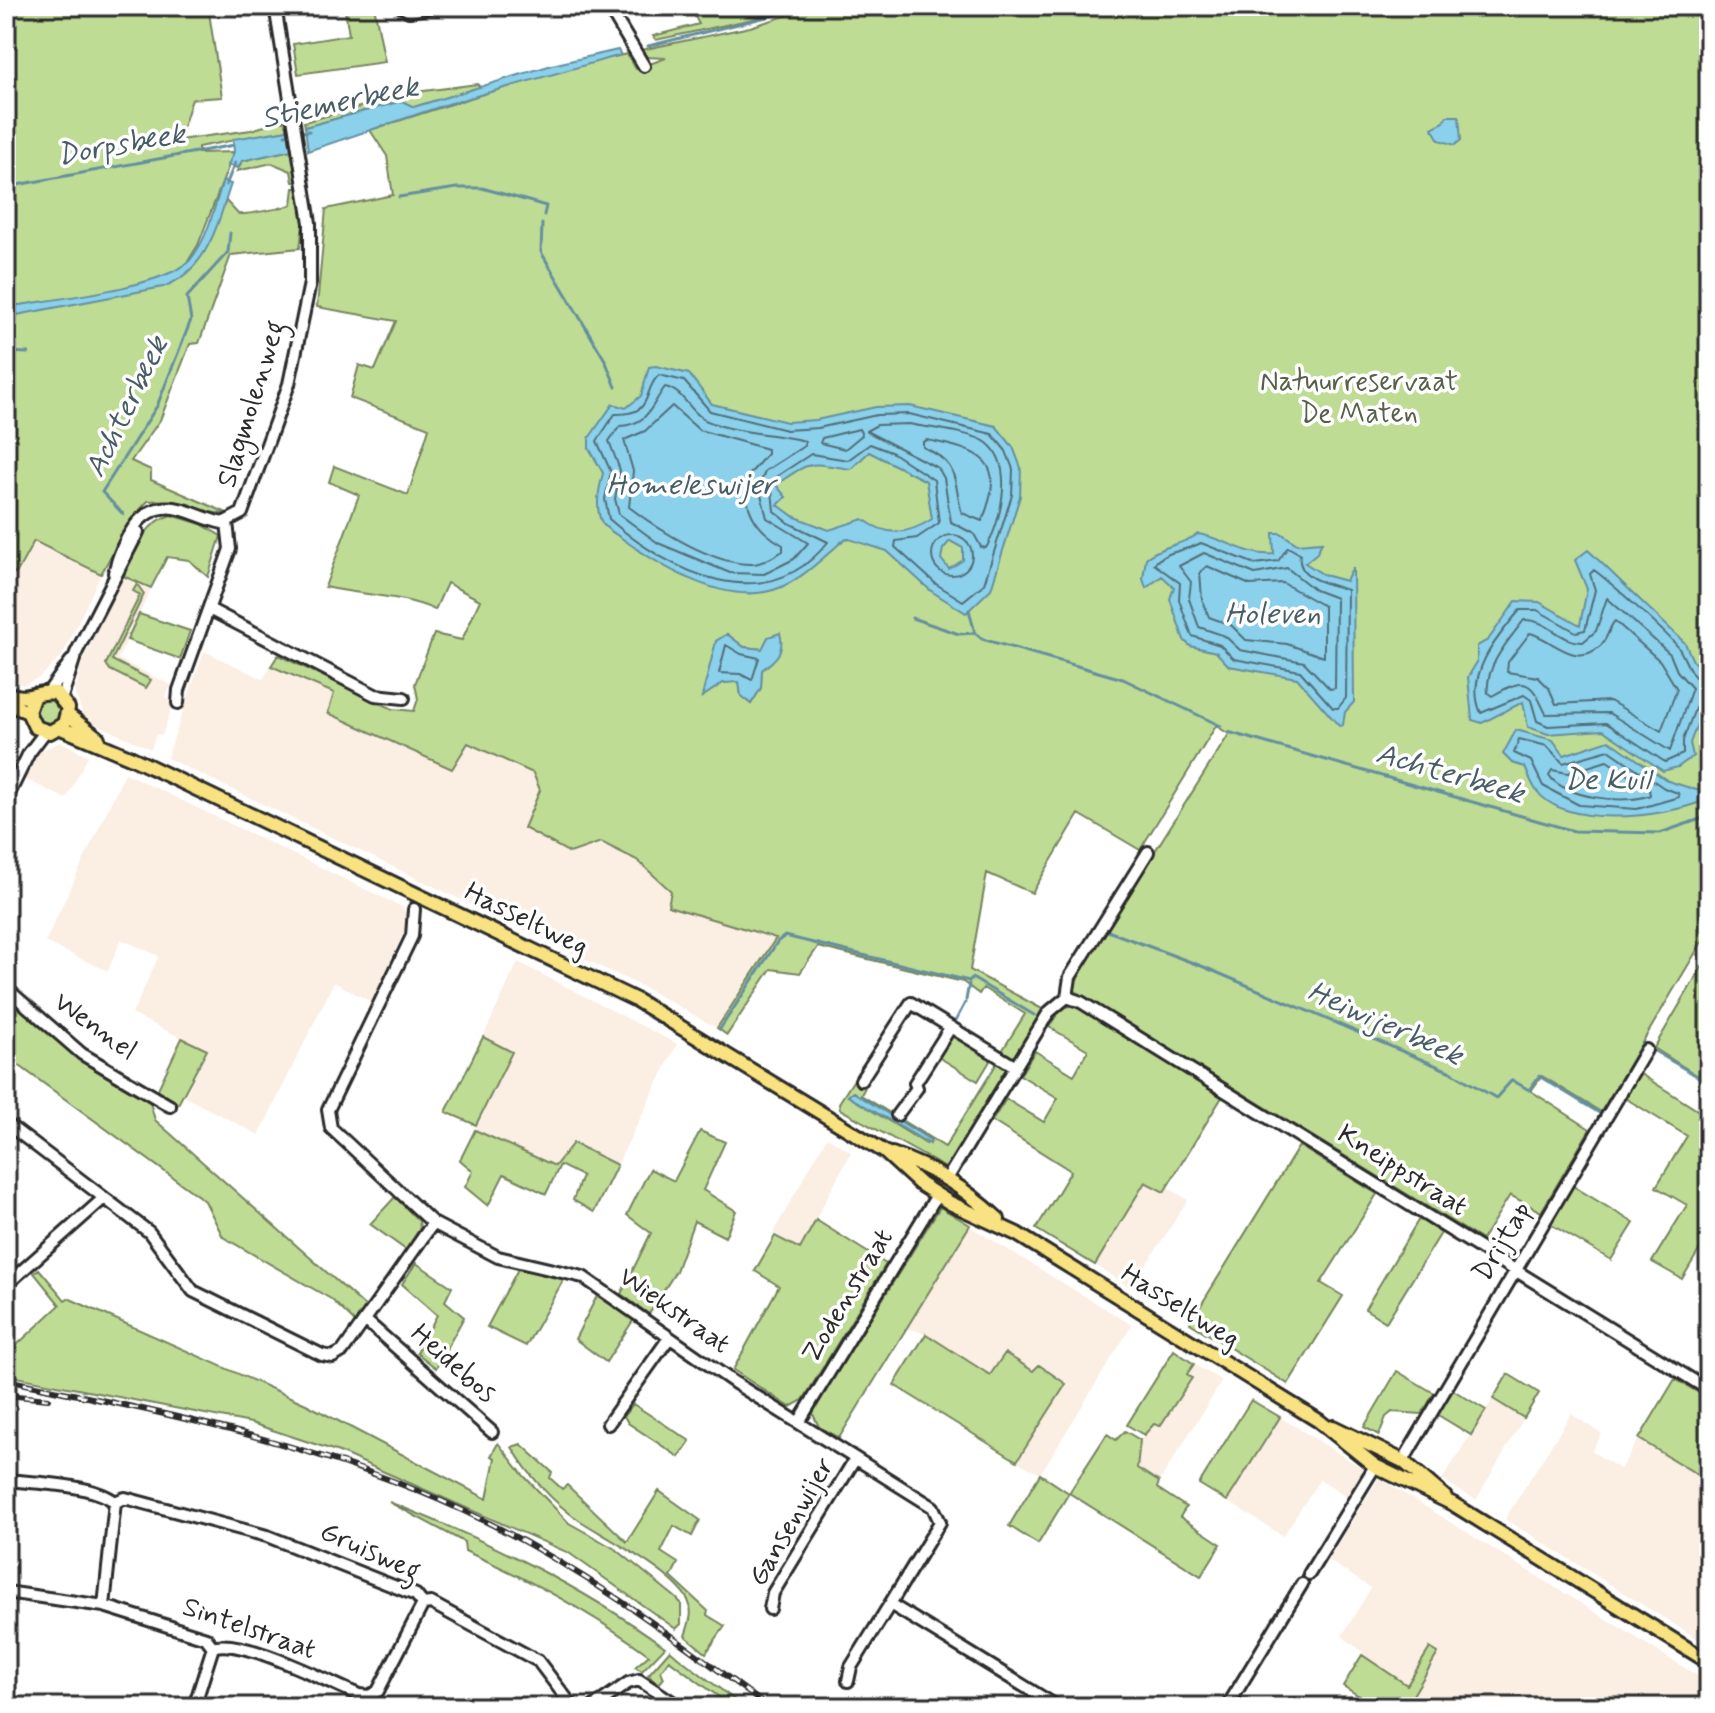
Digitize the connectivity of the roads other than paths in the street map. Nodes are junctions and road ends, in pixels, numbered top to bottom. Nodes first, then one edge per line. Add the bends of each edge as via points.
1 (275, 6) edge
2 (400, 6) edge
3 (438, 6) edge
4 (608, 6) edge
5 (644, 66) dead end
6 (227, 522) junction
7 (209, 609) junction
8 (76, 653) junction
9 (49, 691) junction
10 (6, 693) edge
11 (62, 697) junction
12 (33, 698) junction
13 (404, 698) dead end
14 (6, 703) edge
15 (178, 703) dead end
16 (28, 712) junction
17 (68, 715) junction
18 (61, 728) junction
19 (40, 729) junction
20 (132, 758) junction
21 (6, 800) edge
22 (1148, 852) dead end
23 (414, 909) dead end
24 (6, 988) edge
25 (1067, 997) junction
26 (950, 1028) junction
27 (1646, 1050) dead end
28 (1016, 1067) junction
29 (861, 1080) dead end
30 (161, 1105) dead end
31 (897, 1115) dead end
32 (6, 1123) edge
33 (885, 1152) junction
34 (947, 1179) junction
35 (937, 1195) junction
36 (104, 1198) junction
37 (433, 1223) junction
38 (1017, 1234) junction
39 (1515, 1268) junction
40 (6, 1285) edge
41 (366, 1321) junction
42 (669, 1338) junction
43 (1709, 1390) edge
44 (1319, 1421) junction
45 (799, 1422) junction
46 (608, 1424) dead end
47 (492, 1432) dead end
48 (1383, 1449) junction
49 (855, 1459) junction
50 (1403, 1461) junction
51 (1375, 1466) junction
52 (1394, 1477) junction
53 (6, 1480) edge
54 (115, 1502) junction
55 (1453, 1504) junction
56 (6, 1592) edge
57 (423, 1604) junction
58 (890, 1604) junction
59 (104, 1606) junction
60 (770, 1609) dead end
61 (213, 1647) junction
62 (1709, 1662) edge
63 (848, 1681) dead end
64 (194, 1707) edge
65 (573, 1707) edge
66 (593, 1707) edge
67 (680, 1707) edge
68 (1058, 1707) edge
69 (1227, 1707) edge

1 - 6 street, Slagmolenweg via 310,223 305,316 289,384 247,504
2 - 3 street via 409,11
4 - 5 street
6 - 7 street, Slagmolenweg via 230,549
6 - 8 street, Slagmolenweg via 175,508 146,514 124,544
7 - 13 street via 375,695
7 - 15 street, Slagmolenweg
8 - 9 street, Slagmolenweg
8 - 11 street, Slagmolenweg
9 - 11 main road
9 - 12 main road
10 - 12 main road
11 - 17 main road
12 - 16 main road
14 - 16 main road
16 - 19 main road
17 - 18 main road
17 - 20 main road, Hasseltweg
18 - 19 main road
18 - 20 main road, Hasseltweg
19 - 21 street
20 - 33 main road, Hasseltweg via 636,1000
22 - 25 street via 1070,977
23 - 37 street, Wiekstraat via 412,936 327,1119
24 - 30 street, Wennel via 82,1054
25 - 28 street via 1049,1012
25 - 39 street, Kneippstraat
26 - 28 street
26 - 29 street via 911,1003
26 - 31 street
27 - 39 street, Drijtap
28 - 34 street
32 - 36 street
33 - 34 main road, Hasseltweg
33 - 35 main road, Hasseltweg
34 - 35 main road via 935,1182
34 - 38 main road, Hasseltweg
35 - 38 main road, Hasseltweg
35 - 45 street, Zodenstraat
36 - 40 street
36 - 41 street via 149,1232 193,1291 322,1355 333,1357 343,1351
37 - 41 street
37 - 42 street, Wiekstraat via 498,1257 583,1277
38 - 44 main road, Hasseltweg
39 - 43 street, Kneippstraat
39 - 50 street, Drijtap
41 - 47 street, Heidebos
42 - 45 street, Wiekstraat
42 - 46 street
44 - 48 main road, Hasseltweg
44 - 51 main road, Hasseltweg
45 - 49 street, Wiekstraat
48 - 50 main road, Hasseltweg
48 - 51 main road via 1374,1455
49 - 58 street, Wiekstraat via 933,1507 940,1522
49 - 60 street, Gansenwijer via 773,1593
50 - 52 main road via 1404,1472
50 - 55 main road, Hasseltweg
51 - 52 main road, Hasseltweg
51 - 69 street
52 - 55 main road, Hasseltweg
53 - 54 street, Gruisweg via 106,1494
54 - 57 street, Gruisweg via 144,1502 267,1536 366,1572 416,1595
54 - 59 street
55 - 62 main road, Hasseltweg
56 - 59 street, Sintelstraat
57 - 61 street, Sintelstraat via 378,1691 369,1696 240,1648
57 - 65 street, Gruisweg via 431,1603 538,1661
58 - 63 street via 851,1667
58 - 68 street
59 - 61 street, Sintelstraat via 206,1638
61 - 64 street
66 - 67 street via 639,1680

